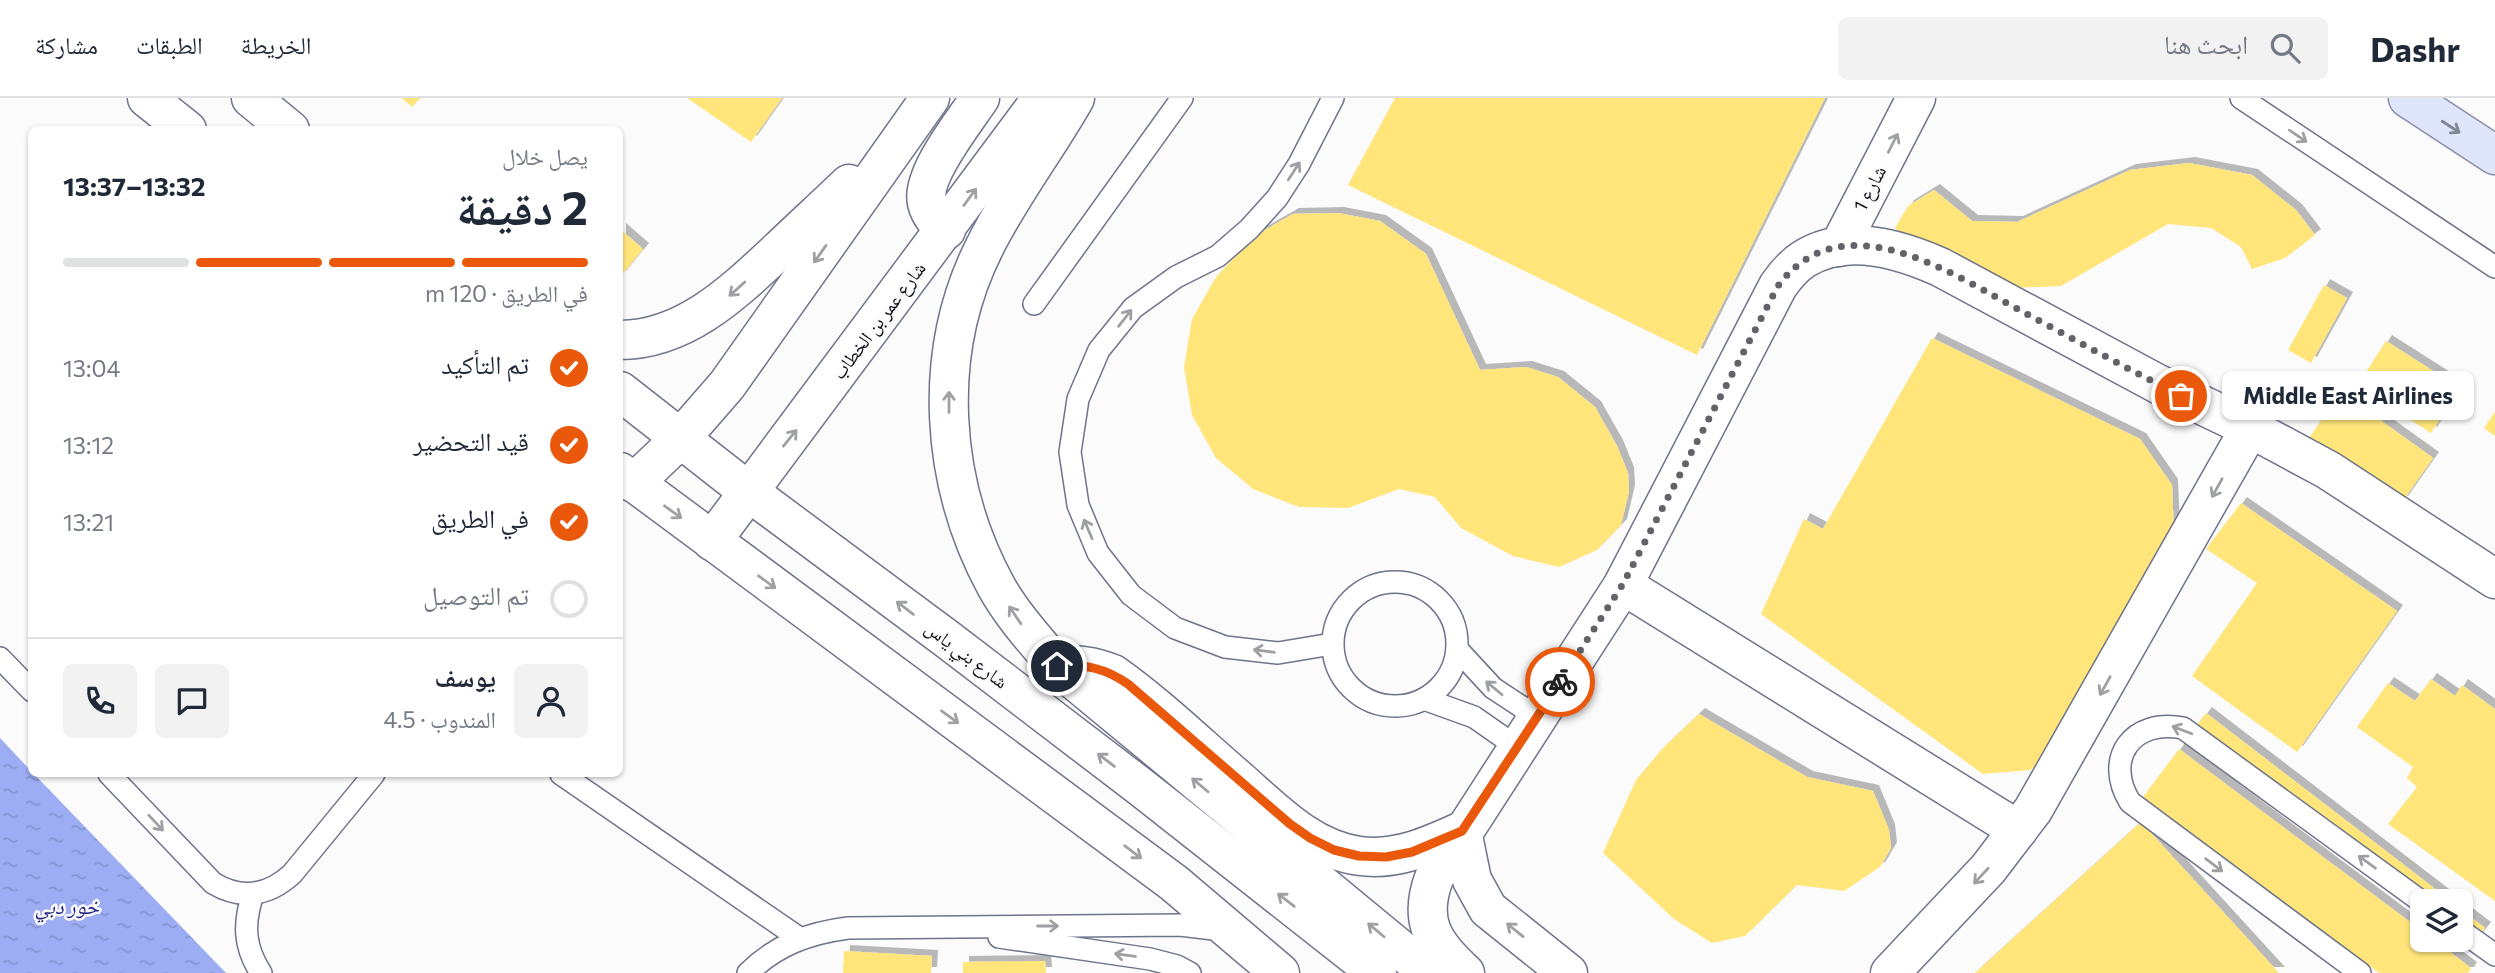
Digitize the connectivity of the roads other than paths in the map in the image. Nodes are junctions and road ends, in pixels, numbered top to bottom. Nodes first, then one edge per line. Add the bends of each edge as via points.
1 (147, 98) edge
2 (251, 98) edge
3 (980, 98) edge
4 (1042, 98) edge
5 (1075, 98) edge
6 (1182, 98) edge
7 (1333, 98) edge
8 (1916, 98) edge
9 (2241, 98) edge
10 (2408, 98) edge
11 (921, 111) edge
12 (182, 126) edge
13 (285, 126) edge
14 (2495, 155) edge
15 (946, 230) junction
16 (1839, 247) junction
17 (2495, 267) edge
18 (1034, 304) dead end
19 (623, 340) edge
20 (623, 393) edge
21 (2250, 428) junction
22 (680, 439) junction
23 (624, 483) edge
24 (749, 492) junction
25 (712, 541) junction
26 (2495, 579) edge
27 (1623, 584) junction
28 (1332, 644) junction
29 (1457, 649) junction
30 (0, 658) edge
31 (1057, 666) junction
32 (28, 687) edge
33 (1424, 699) junction
34 (1527, 732) junction
35 (112, 777) edge
36 (372, 777) edge
37 (565, 777) edge
38 (2018, 830) junction
39 (1462, 831) junction
40 (2410, 893) edge
41 (253, 894) junction
42 (931, 927) junction
43 (1234, 933) junction
44 (799, 938) junction
45 (2473, 942) edge
46 (2494, 961) edge
47 (261, 973) edge
48 (748, 973) edge
49 (1190, 973) edge
50 (1280, 973) edge
51 (1377, 973) edge
52 (1429, 973) edge
53 (1465, 973) edge
54 (1568, 973) edge
55 (1890, 973) edge
56 (2360, 973) edge

1 - 12 main road
2 - 13 main road
3 - 15 main road via 927,184 926,202 933,218
15 -> 4 main road, شارع عمر بن الخطاب
31 -> 5 main road via 997,588 975,544 950,449 948,398 952,347 964,297 983,250
6 - 18 lane
28 -> 7 lane via 1278,653 1224,647 1175,628 1131,596 1098,553 1078,505 1070,452 1078,398 1099,350 1133,308 1176,277 1218,256 1249,229 1299,164
16 -> 8 main road, شارع 1
9 -> 17 lane
10 -> 14 main road
11 -> 19 main road via 722,303 677,328
11 -> 22 main road via 727,384
24 -> 15 main road, شارع عمر بن الخطاب
16 - 21 main road via 1866,246 1916,257
16 - 27 main road via 1803,259 1778,286
20 - 22 main road, شارع بني ياس
21 - 26 main road via 2328,470
21 -> 38 main road via 2047,789
22 - 23 main road
22 - 24 main road, شارع بني ياس
23 -> 25 main road
24 - 25 main road, شارع عمر بن الخطاب
51 -> 24 main road, شارع بني ياس via 1143,788
25 -> 43 main road via 1163,875
27 - 34 main road
27 - 38 main road
28 - 29 lane via 1344,606 1377,583 1398,581 1418,585 1435,596 1456,629
28 - 33 lane via 1335,665 1346,683 1363,697 1393,706
29 - 33 lane via 1441,686
34 -> 29 lane
30 - 32 lane
31 - 39 main road via 1095,667 1128,684 1290,824 1334,850 1386,857 1412,852
52 -> 31 main road
33 - 34 lane
34 - 39 main road
35 -> 41 lane via 213,883 238,894
36 - 41 lane via 292,874 268,891
37 - 44 lane
38 -> 55 main road via 1988,869
39 - 53 main road via 1434,878 1427,916 1441,950
54 -> 39 main road via 1488,909 1472,880
40 -> 56 lane via 2183,728 2153,727 2128,744 2119,774 2130,802
41 - 47 lane via 246,937
42 -> 43 lane via 1180,925
42 - 44 lane via 848,928
49 -> 42 lane via 1150,959
43 - 50 main road
44 - 48 lane via 775,950
45 - 46 lane

